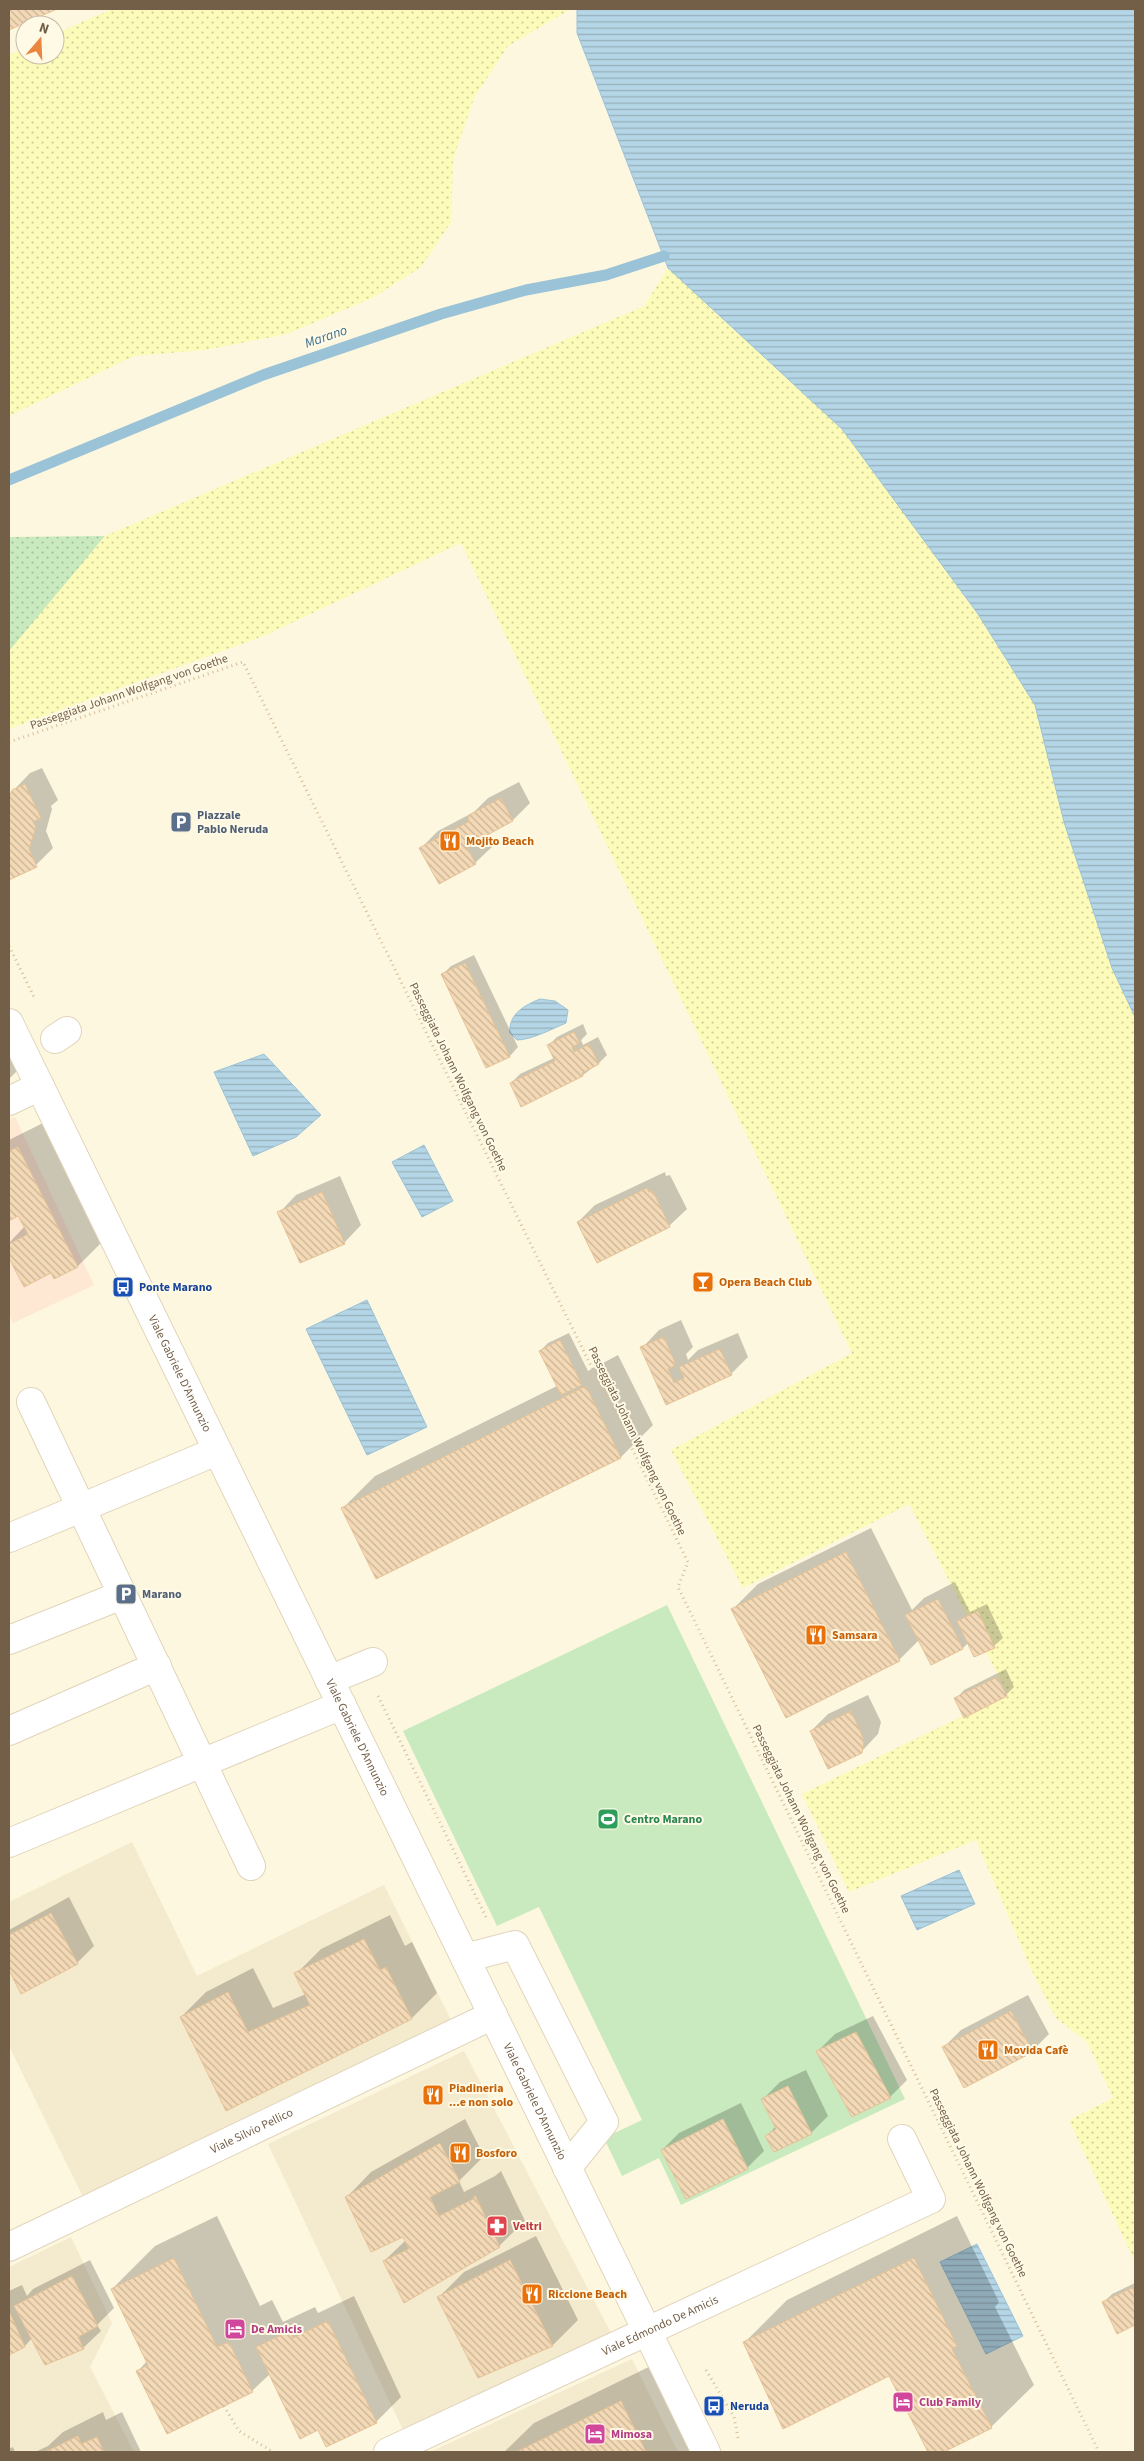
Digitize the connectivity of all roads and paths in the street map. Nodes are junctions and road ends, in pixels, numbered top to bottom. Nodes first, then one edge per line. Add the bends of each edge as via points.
1 (9, 742) edge
2 (9, 1023) edge
3 (40, 1086) junction
4 (9, 1101) edge
5 (31, 1402) dead end
6 (217, 1451) junction
7 (82, 1508) junction
8 (9, 1538) edge
9 (122, 1595) junction
10 (9, 1640) edge
11 (373, 1662) dead end
12 (157, 1666) junction
13 (329, 1680) junction
14 (342, 1706) junction
15 (9, 1731) edge
16 (202, 1763) junction
17 (9, 1843) edge
18 (252, 1866) dead end
19 (465, 1958) junction
20 (493, 2015) junction
21 (902, 2139) dead end
22 (567, 2168) junction
23 (9, 2247) edge
24 (647, 2331) junction
25 (224, 2406) dead end
26 (273, 2452) edge
27 (388, 2452) edge
28 (706, 2452) edge
29 (1099, 2452) edge

1 - 29 path, Passeggiata Johann Wolfgang von Goethe via 243,662 688,1562 678,1587
2 - 3 street, Viale Gabriele D'Annunzio
3 - 4 street
3 - 6 street, Viale Gabriele D'Annunzio
5 - 7 street
6 - 7 street
6 - 13 street, Viale Gabriele D'Annunzio
7 - 8 street
7 - 9 street
9 - 10 street
9 - 12 street
11 - 13 street
12 - 15 street
12 - 16 street
13 - 14 street, Viale Gabriele D'Annunzio
14 - 16 street
14 - 19 street, Viale Gabriele D'Annunzio
16 - 17 street
16 - 18 street
19 - 20 street, Viale Gabriele D'Annunzio
19 - 22 street via 515,1945 604,2122
20 - 22 street, Viale Gabriele D'Annunzio
20 - 23 street, Viale Silvio Pellico
21 - 24 street, Viale Edmondo De Amicis via 931,2199
22 - 24 street, Viale Gabriele D'Annunzio
24 - 27 street, Viale Edmondo De Amicis
24 - 28 street, Viale Gabriele D'Annunzio
25 - 26 path via 239,2431

